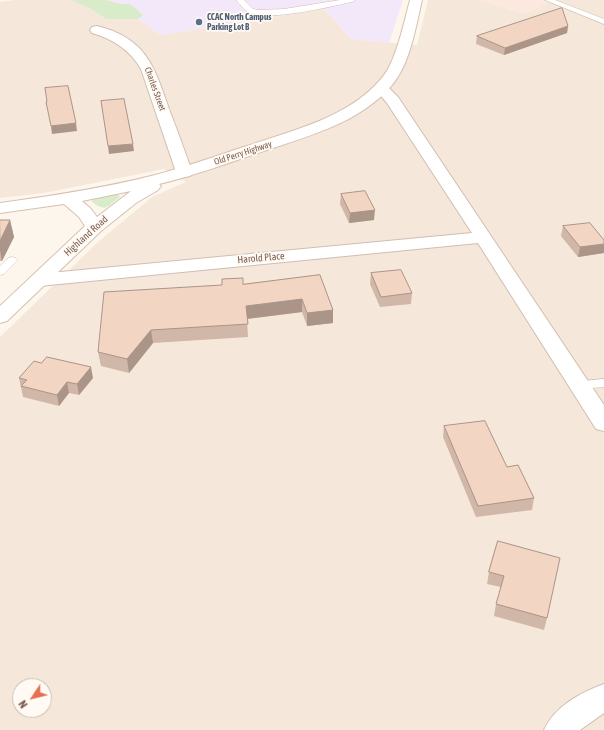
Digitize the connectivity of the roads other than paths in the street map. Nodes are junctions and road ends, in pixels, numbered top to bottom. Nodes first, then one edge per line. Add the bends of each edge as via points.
1 (240, 0) edge
2 (352, 0) edge
3 (416, 0) edge
4 (549, 0) edge
5 (604, 22) edge
6 (98, 30) dead end
7 (377, 92) junction
8 (184, 172) junction
9 (67, 198) junction
10 (0, 208) edge
11 (95, 227) junction
12 (484, 237) junction
13 (12, 260) dead end
14 (0, 272) edge
15 (39, 280) junction
16 (2, 311) edge
17 (604, 383) edge
18 (579, 385) junction
19 (604, 423) edge
20 (604, 698) edge
21 (560, 730) edge

1 - 2 lane via 252,11 262,13
3 - 7 street, Old Perry Highway via 404,44 392,73
4 - 5 lane
6 - 8 street, Charles Street via 124,41 145,63
7 - 8 street, Old Perry Highway via 355,108 302,133
7 - 12 street via 393,100
8 - 9 street, Old Perry Highway
8 - 11 street, Highland Road via 143,191
9 - 10 street, Old Perry Highway
9 - 11 street via 85,213
11 - 15 street, Highland Road
12 - 15 street, Harold Place
12 - 18 street
13 - 14 lane
15 - 16 street, Highland Road
17 - 18 lane
18 - 19 street
20 - 21 street via 588,706

